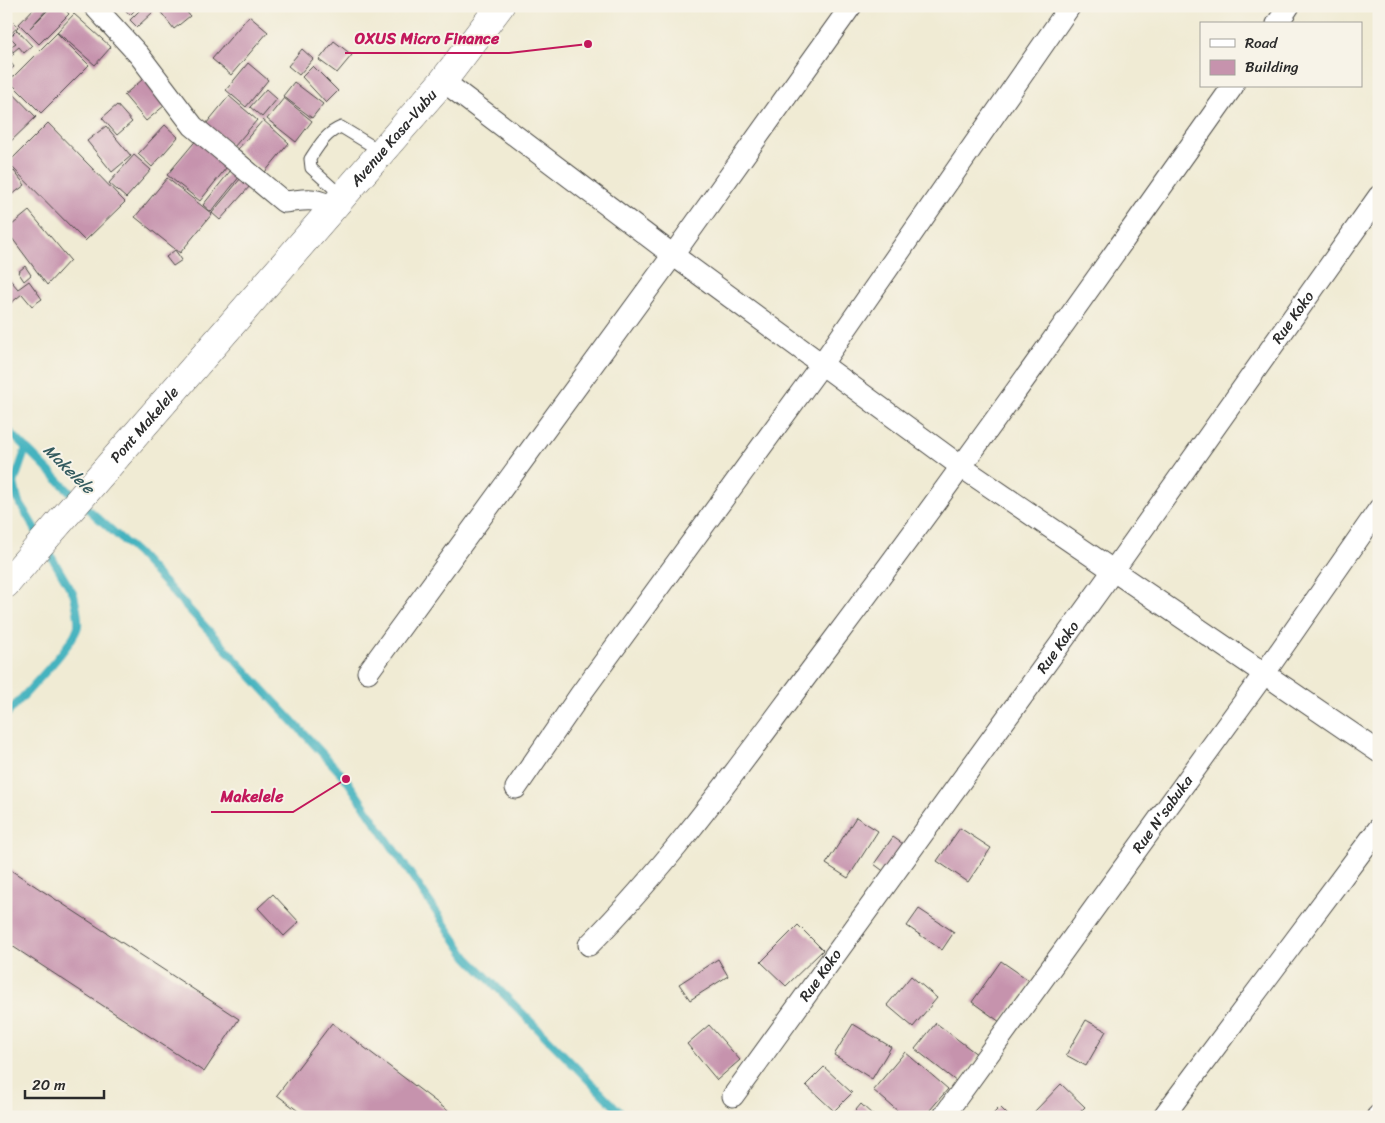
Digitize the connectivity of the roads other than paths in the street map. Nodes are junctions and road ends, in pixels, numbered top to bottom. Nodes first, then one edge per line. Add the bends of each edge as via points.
1 (94, 6) edge
2 (500, 6) edge
3 (850, 6) edge
4 (1070, 6) edge
5 (1289, 6) edge
6 (1278, 22) edge
7 (443, 81) junction
8 (1232, 88) edge
9 (382, 152) junction
10 (1379, 196) edge
11 (338, 202) junction
12 (673, 255) junction
13 (284, 266) joint
14 (821, 365) junction
15 (962, 468) junction
16 (1379, 509) edge
17 (1113, 571) junction
18 (6, 584) edge
19 (368, 672) dead end
20 (1264, 674) junction
21 (1379, 752) edge
22 (516, 788) dead end
23 (1379, 828) edge
24 (589, 945) dead end
25 (733, 1096) dead end
26 (943, 1117) edge
27 (1163, 1117) edge

1 - 11 street via 139,55 193,126 284,202 309,198
2 - 7 main road, Avenue Kasa-Vubu
3 - 12 street
4 - 14 street
5 - 6 street
7 - 9 main road, Avenue Kasa-Vubu
7 - 12 street
8 - 15 street
9 - 11 main road, Avenue Kasa-Vubu
9 - 11 lane via 341,127 325,137 310,158 312,168
10 - 17 street, Rue Koko
11 - 13 main road, Avenue Kasa-Vubu
12 - 14 street
12 - 19 street
13 - 18 main road, Pont Makelele
14 - 15 street
14 - 22 street
15 - 17 street
15 - 24 street via 713,801 632,901
16 - 20 street, Rue N'sabuka
17 - 20 street
17 - 25 street, Rue Koko
20 - 21 street
20 - 26 street, Rue N'sabuka
23 - 27 street

